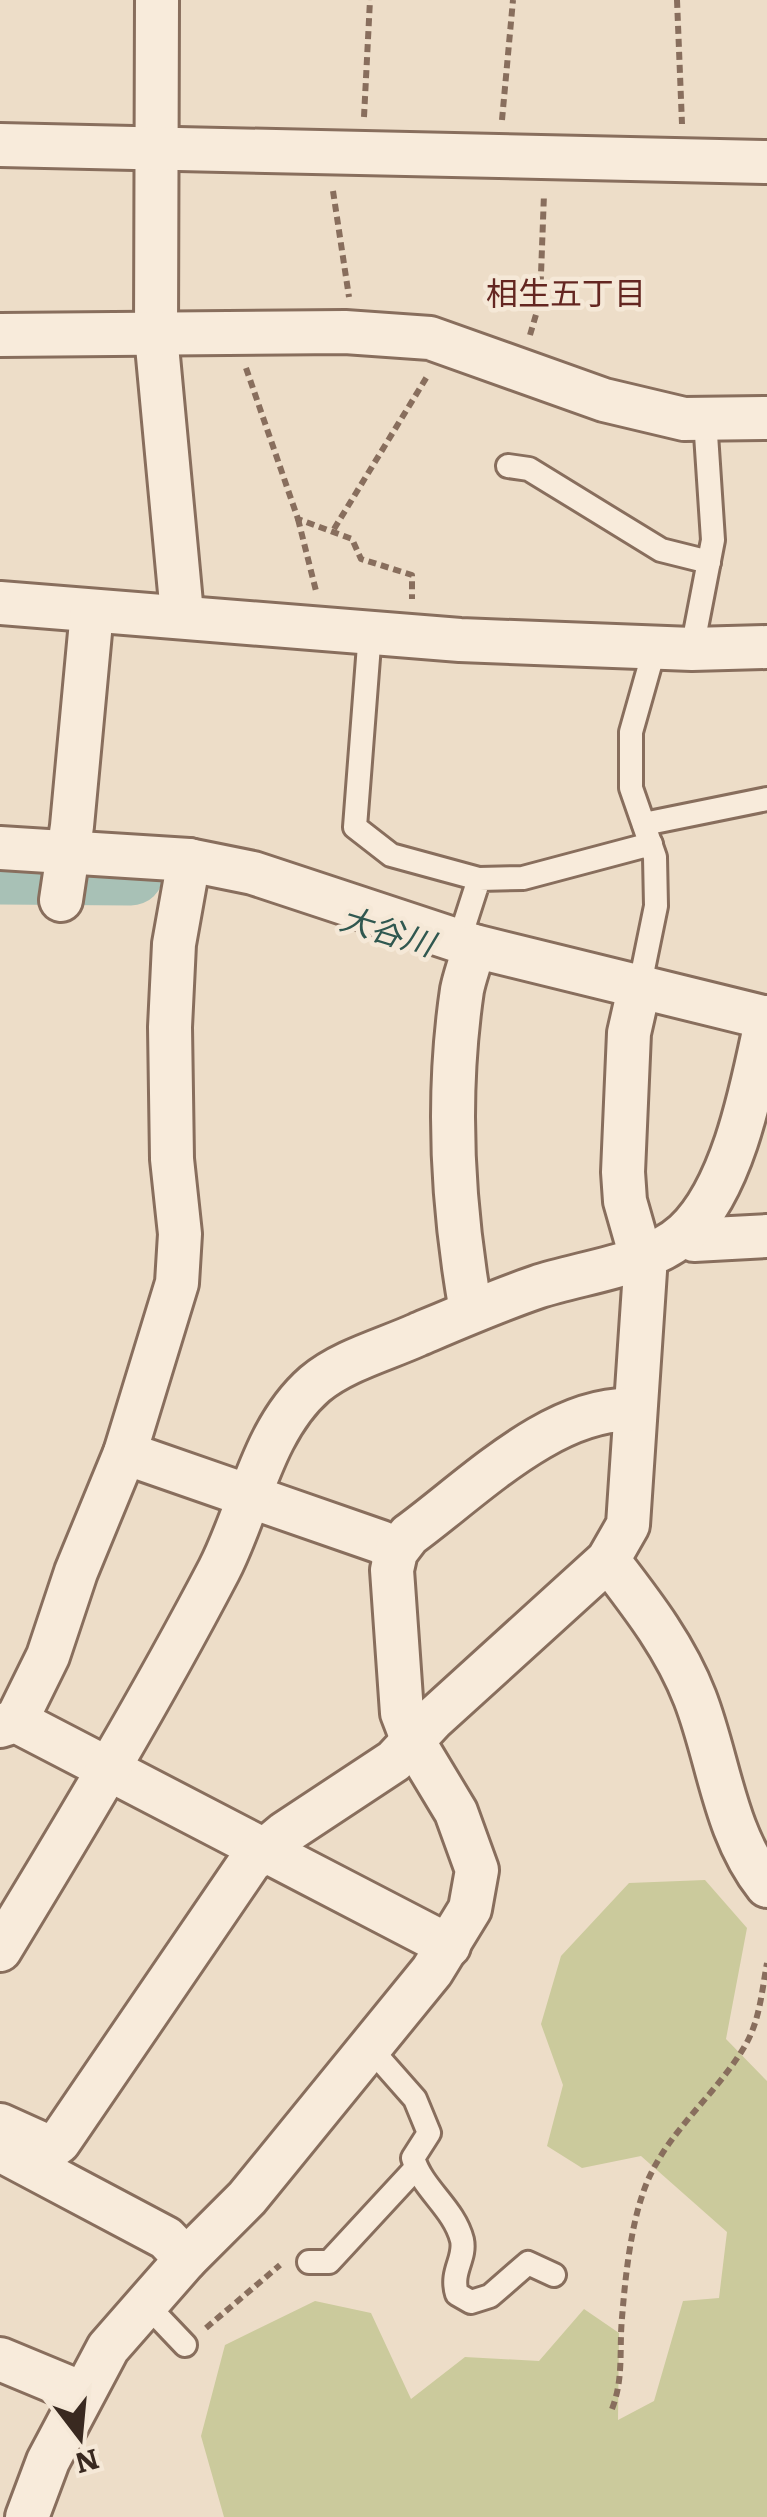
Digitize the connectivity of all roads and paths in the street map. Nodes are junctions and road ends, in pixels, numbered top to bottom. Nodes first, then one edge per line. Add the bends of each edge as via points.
1 (157, 0) edge
2 (370, 0) edge
3 (513, 0) edge
4 (677, 0) edge
5 (0, 145) edge
6 (157, 149) junction
7 (346, 153) junction
8 (499, 156) junction
9 (545, 158) junction
10 (684, 160) junction
11 (767, 162) edge
12 (233, 332) junction
13 (345, 332) junction
14 (0, 335) edge
15 (156, 336) junction
16 (447, 344) junction
17 (520, 370) junction
18 (767, 418) edge
19 (705, 419) junction
20 (508, 466) dead end
21 (298, 519) junction
22 (334, 529) junction
23 (709, 562) junction
24 (0, 603) edge
25 (92, 610) junction
26 (182, 614) junction
27 (315, 627) junction
28 (390, 634) junction
29 (767, 646) edge
30 (673, 648) junction
31 (767, 799) edge
32 (647, 834) junction
33 (0, 848) edge
34 (68, 852) junction
35 (185, 875) junction
36 (478, 878) junction
37 (61, 900) dead end
38 (467, 957) junction
39 (634, 1007) junction
40 (764, 1030) edge
41 (684, 1235) junction
42 (767, 1236) edge
43 (644, 1255) junction
44 (471, 1311) junction
45 (635, 1410) junction
46 (125, 1452) junction
47 (248, 1499) junction
48 (396, 1552) junction
49 (608, 1560) junction
50 (8, 1724) edge
51 (412, 1739) junction
52 (112, 1767) junction
53 (264, 1850) junction
54 (767, 1886) edge
55 (450, 1946) junction
56 (0, 1950) edge
57 (767, 1962) edge
58 (370, 2048) junction
59 (0, 2125) edge
60 (0, 2151) edge
61 (416, 2168) junction
62 (186, 2259) junction
63 (310, 2262) joint
64 (554, 2275) dead end
65 (145, 2303) junction
66 (185, 2345) joint
67 (0, 2359) edge
68 (82, 2393) junction
69 (612, 2409) dead end
70 (27, 2517) edge

1 - 6 street
2 - 7 path
3 - 8 path
4 - 10 path
5 - 6 street
6 - 7 street
6 - 15 street
7 - 8 street
7 - 13 path via 352,312
8 - 9 street
9 - 10 street
9 - 17 path via 540,300
10 - 11 street
12 - 13 street
12 - 15 street
12 - 21 path
13 - 16 street
14 - 15 street
15 - 26 street
16 - 17 street
16 - 22 path
17 - 19 street via 604,400
18 - 19 street
19 - 23 lane
20 - 23 lane via 529,469 661,550
21 - 22 path
21 - 27 path via 316,588
22 - 28 path via 352,539 360,559 412,575
23 - 30 lane
24 - 25 street
25 - 26 street
25 - 34 street
26 - 27 street
27 - 28 street
28 - 30 street
28 - 36 lane via 355,827 391,855
29 - 30 street
30 - 32 lane via 631,732 631,788
31 - 32 lane
32 - 36 lane via 523,878
32 - 39 lane via 655,857 656,906
33 - 34 street
34 - 35 street
34 - 37 street
35 - 38 street via 252,873
35 - 46 street via 170,1027 177,1283
36 - 38 lane
38 - 39 street
38 - 44 street via 451,1152
39 - 40 street
39 - 43 street via 623,1172
40 - 41 street via 739,1135 709,1202
41 - 42 street
41 - 43 street
43 - 44 street
43 - 45 street
44 - 47 street via 318,1382 290,1411
45 - 48 street via 584,1414 552,1430 409,1535
45 - 49 street via 628,1524
46 - 47 street
46 - 50 street via 48,1656
47 - 48 street
47 - 52 street via 228,1554
48 - 51 street via 402,1713
49 - 51 street
49 - 54 street via 659,1628 695,1698 720,1788
50 - 52 street
51 - 53 street via 394,1761
51 - 55 street via 456,1812 477,1870 470,1909
52 - 53 street
52 - 56 street
53 - 55 street
53 - 59 street via 59,2142 52,2148
55 - 58 street
57 - 69 path via 747,2043 662,2149 641,2197 622,2319 621,2385
58 - 61 lane via 415,2099 429,2132 413,2158
58 - 62 street via 248,2198
60 - 62 street via 166,2238
61 - 63 lane via 329,2262
61 - 64 lane via 454,2219 464,2246 452,2279 457,2294 470,2302 490,2296 528,2263
62 - 65 street
63 - 66 path via 287,2259
65 - 66 lane
65 - 68 street
67 - 68 street
68 - 70 street

